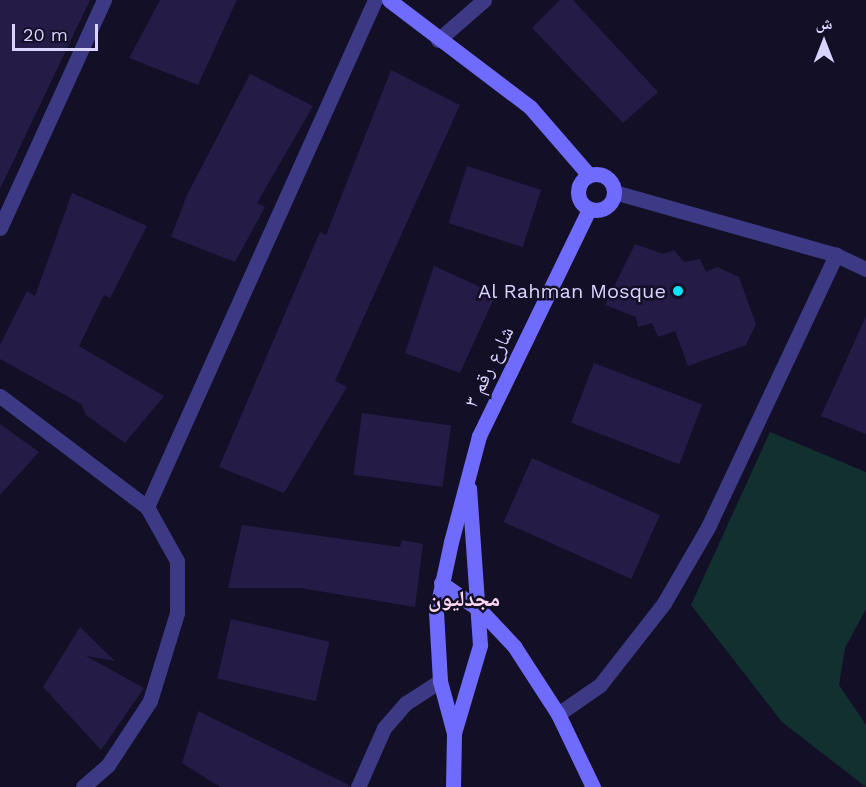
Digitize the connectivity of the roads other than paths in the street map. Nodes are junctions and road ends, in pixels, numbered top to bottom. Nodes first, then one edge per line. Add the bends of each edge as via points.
1 (104, 0) edge
2 (375, 0) edge
3 (389, 0) edge
4 (484, 0) edge
5 (438, 40) junction
6 (589, 175) junction
7 (614, 192) junction
8 (589, 209) junction
9 (0, 228) edge
10 (836, 255) junction
11 (866, 269) edge
12 (0, 396) edge
13 (468, 482) junction
14 (147, 507) junction
15 (441, 583) junction
16 (480, 610) junction
17 (440, 681) junction
18 (558, 714) junction
19 (454, 733) junction
20 (83, 787) edge
21 (358, 787) edge
22 (453, 787) edge
23 (594, 787) edge

1 - 9 street
2 - 14 street
3 - 5 street
4 - 5 street
5 - 6 street via 530,107
6 - 7 street via 606,177
6 - 8 street via 580,183 578,195
7 - 8 street via 606,207
7 - 10 street
8 - 13 street, شارع رقم ٣ via 479,436
10 - 11 street
10 - 18 street via 708,527 664,603 600,685
12 - 14 street
13 - 15 street, شارع رقم ٣
13 - 16 street
14 - 20 street via 177,561 177,613 150,700 108,765
15 - 16 street
15 - 17 street, شارع رقم ٣ via 436,612
16 - 18 street via 514,646
16 - 19 street via 477,666
17 - 19 street, شارع رقم ٣
17 - 21 street via 406,703 384,728
18 - 23 street
19 - 22 street

